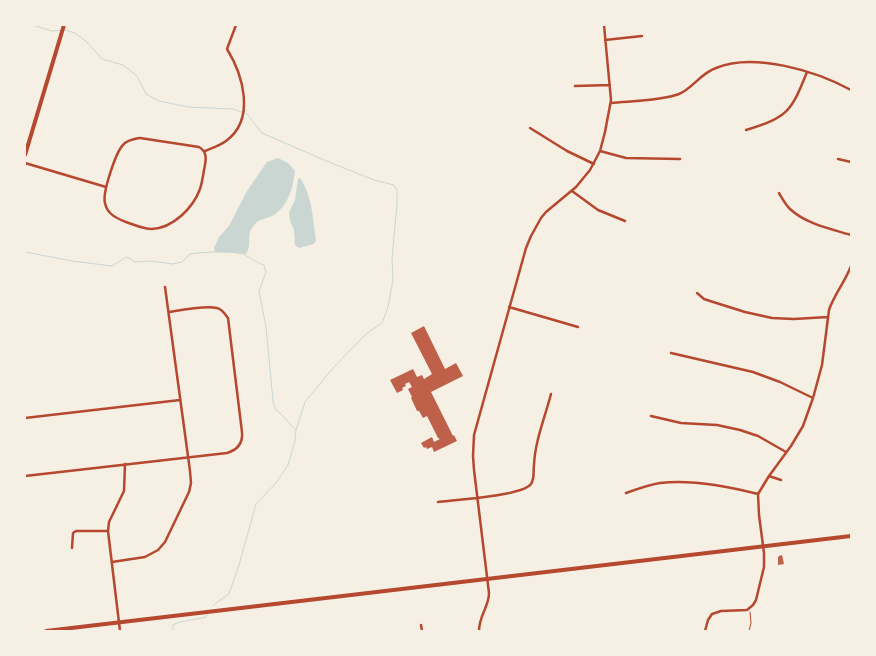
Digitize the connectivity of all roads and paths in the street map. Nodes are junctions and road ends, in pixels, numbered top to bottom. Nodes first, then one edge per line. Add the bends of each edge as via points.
1 (236, 25) edge
2 (604, 25) edge
3 (63, 26) edge
4 (642, 36) dead end
5 (605, 40) junction
6 (808, 72) junction
7 (610, 85) junction
8 (575, 86) dead end
9 (851, 90) edge
10 (611, 103) junction
11 (530, 128) dead end
12 (746, 130) dead end
13 (204, 151) junction
14 (600, 151) junction
15 (25, 155) edge
16 (680, 159) dead end
17 (838, 159) dead end
18 (851, 162) edge
19 (25, 163) edge
20 (594, 164) junction
21 (106, 188) junction
22 (572, 191) junction
23 (779, 193) dead end
24 (625, 220) dead end
25 (851, 234) edge
26 (851, 266) edge
27 (165, 288) dead end
28 (696, 293) dead end
29 (509, 307) junction
30 (169, 312) junction
31 (828, 317) junction
32 (578, 326) dead end
33 (671, 353) dead end
34 (551, 394) dead end
35 (813, 398) junction
36 (180, 400) junction
37 (651, 416) dead end
38 (25, 418) edge
39 (786, 452) junction
40 (188, 458) junction
41 (124, 464) junction
42 (25, 476) edge
43 (769, 476) junction
44 (781, 480) dead end
45 (626, 493) dead end
46 (758, 494) junction
47 (477, 497) junction
48 (438, 502) dead end
49 (108, 531) junction
50 (851, 536) edge
51 (762, 547) junction
52 (72, 548) dead end
53 (112, 562) junction
54 (487, 579) junction
55 (749, 609) junction
56 (118, 622) junction
57 (421, 626) dead end
58 (46, 631) edge
59 (120, 631) edge
60 (422, 631) edge
61 (479, 631) edge
62 (705, 631) edge
63 (749, 631) edge

1 - 13 street via 227,49 243,87 242,114 238,127 227,140
2 - 5 street
3 - 15 main road
4 - 5 street
5 - 7 street
6 - 9 street
6 - 10 street via 769,62 737,62 707,72 678,94
6 - 12 street via 788,111 773,121
7 - 8 street
7 - 10 street
10 - 14 street
11 - 20 street
13 - 21 street via 198,147 147,139 129,140 117,152
13 - 21 street via 205,165 196,199 182,215 165,226 147,229 114,216 105,203
14 - 16 street via 626,158
14 - 20 street
17 - 18 street
19 - 21 street
20 - 22 street
22 - 24 street via 598,210
22 - 29 street via 546,212 537,225 526,248
23 - 25 street via 789,208 801,217
26 - 31 street
27 - 30 street
28 - 31 street via 704,299 761,316 794,320
29 - 32 street
29 - 47 street via 474,434
30 - 36 street
30 - 40 street via 215,307 229,321 242,440 230,452
31 - 35 street via 823,360
33 - 35 street via 753,372
34 - 47 street via 535,450 530,484 510,493
35 - 39 street via 803,426
36 - 38 street
36 - 40 street
37 - 39 street via 740,430
39 - 43 street
40 - 41 street
40 - 53 street via 189,492 162,546 145,557
41 - 42 street
41 - 49 street via 124,491
43 - 44 street
43 - 46 street
45 - 46 street via 661,483 689,482
46 - 51 street
47 - 48 street
47 - 54 street
49 - 52 street via 76,531
49 - 53 street
50 - 51 main road
51 - 54 main road
51 - 55 street via 762,581 756,600
53 - 56 street
54 - 56 main road
54 - 61 street via 489,597
55 - 62 street via 712,614
55 - 63 path
56 - 58 main road
56 - 59 street
57 - 60 street

